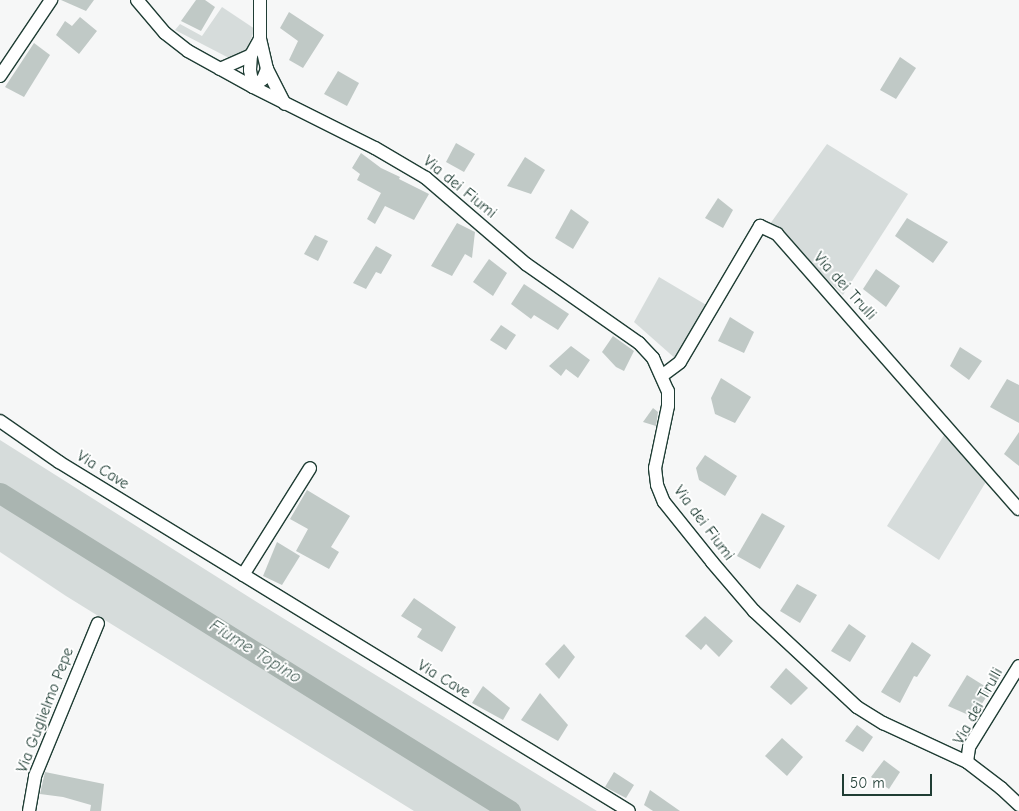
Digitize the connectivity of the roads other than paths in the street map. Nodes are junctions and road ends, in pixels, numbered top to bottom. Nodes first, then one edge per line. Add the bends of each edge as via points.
1 (51, 0) edge
2 (137, 0) edge
3 (260, 0) edge
4 (260, 39) junction
5 (251, 55) junction
6 (220, 69) junction
7 (267, 69) junction
8 (0, 76) edge
9 (253, 87) junction
10 (285, 104) junction
11 (663, 375) junction
12 (0, 420) edge
13 (310, 468) dead end
14 (1019, 509) edge
15 (243, 575) junction
16 (98, 623) dead end
17 (1019, 666) edge
18 (967, 762) junction
19 (1019, 805) edge
20 (29, 811) edge
21 (629, 811) edge

1 - 8 street
2 - 6 street, Via dei Fiumi via 165,33
3 - 4 street
4 - 5 street
4 - 7 street
5 - 6 street
5 - 9 street
6 - 9 street, Via dei Fiumi
7 - 9 street via 263,79
7 - 10 street
9 - 10 street, Via dei Fiumi
10 - 11 street, Via dei Fiumi via 375,148 426,178 526,264 639,343
11 - 14 street, Via dei Trulli via 680,362 760,226 777,234
11 - 18 street, Via dei Fiumi via 668,390 668,406 655,468 656,485 664,502 754,611 857,707 883,723
12 - 15 street, Via Cave via 59,462
13 - 15 street
15 - 21 street, Via Cave
16 - 20 street, Via Guglielmo Pepe via 35,776
17 - 18 street, Via dei Trulli via 969,747
18 - 19 street, Via dei Fiumi

